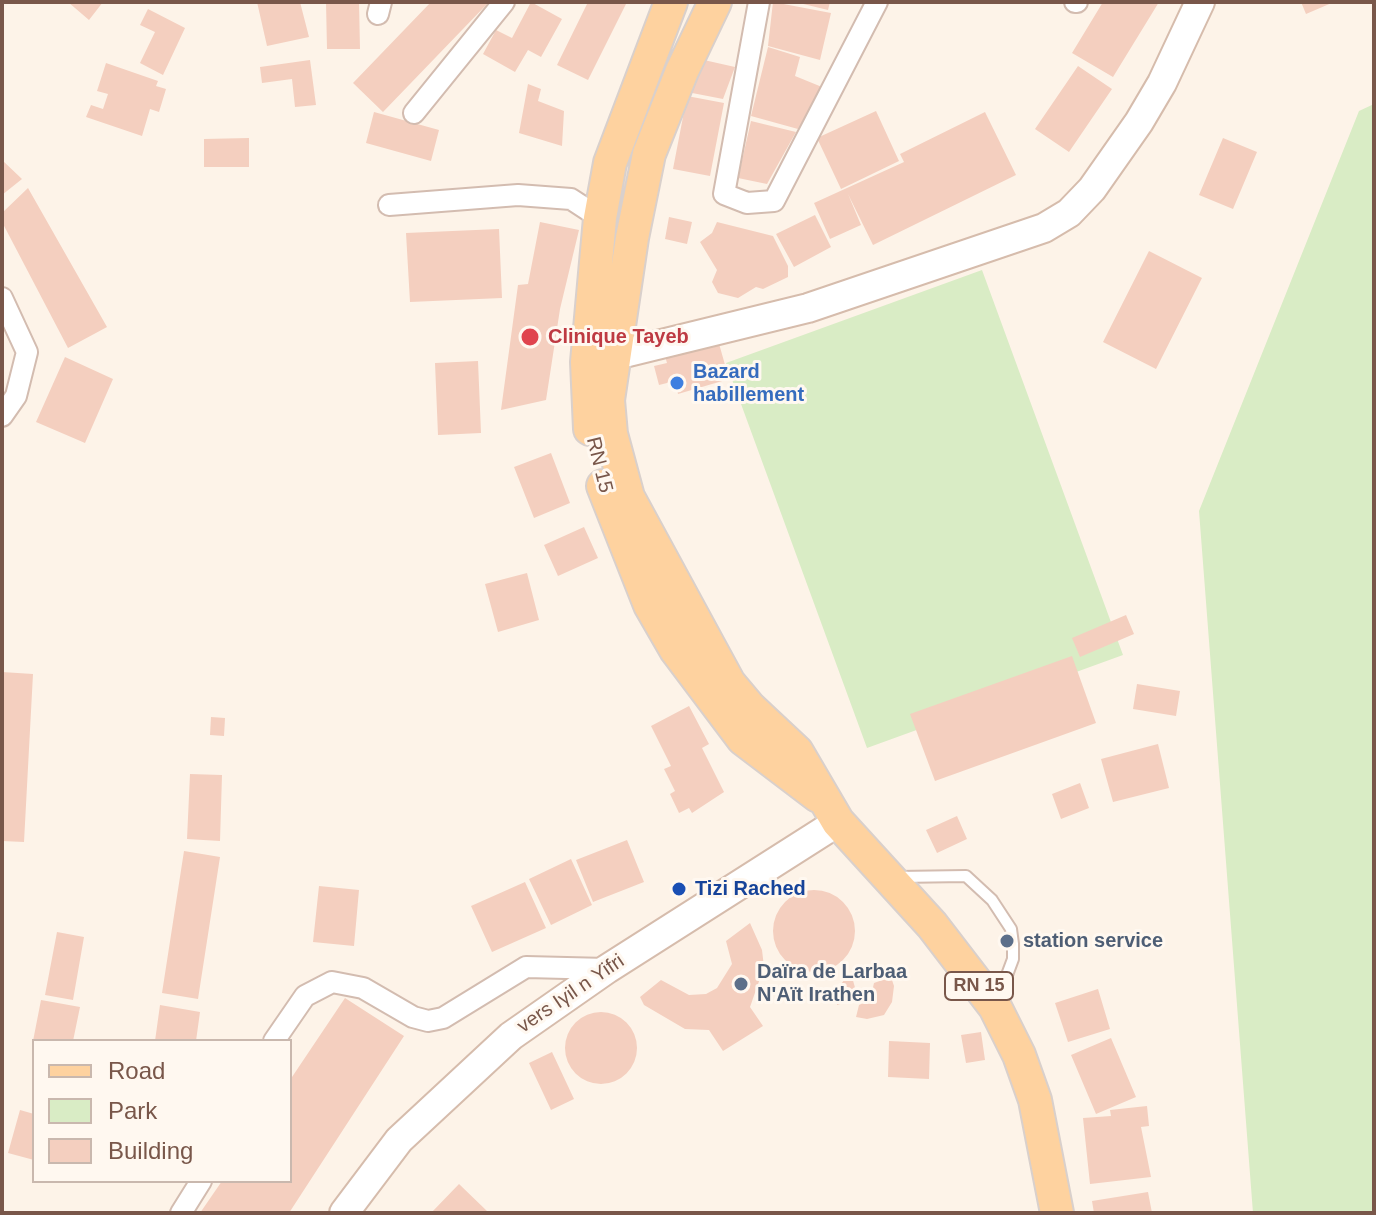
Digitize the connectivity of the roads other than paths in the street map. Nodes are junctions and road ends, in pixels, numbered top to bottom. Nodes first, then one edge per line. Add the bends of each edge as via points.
1 (504, 2) edge
2 (671, 2) edge
3 (715, 2) edge
4 (759, 2) edge
5 (877, 2) edge
6 (1200, 2) edge
7 (414, 113) dead end
8 (389, 205) dead end
9 (600, 218) junction
10 (2, 298) edge
11 (600, 359) junction
12 (2, 416) edge
13 (831, 811) junction
14 (888, 878) junction
15 (607, 969) junction
16 (995, 1007) junction
17 (275, 1039) edge
18 (200, 1183) edge
19 (181, 1213) edge
20 (344, 1213) edge
21 (1057, 1213) edge

1 - 7 street
2 - 9 main road, RN 15 via 621,127
3 - 11 main road, RN 15 via 649,154
4 - 5 street via 724,194 747,203 774,201
6 - 11 main road via 1139,122 1092,189 1069,213 1044,228 808,308
8 - 9 street via 518,195 571,199
9 - 11 main road, RN 15
10 - 12 street via 27,352 16,396
11 - 13 main road, RN 15 via 611,434 628,497 715,660 750,708 797,752
13 - 14 main road, RN 15
13 - 15 main road, vers Iγil n Yifri
14 - 16 main road, RN 15
14 - 16 lane via 966,876 992,900 1011,929 1013,944 1013,959
15 - 17 street via 526,967 443,1018 428,1021 363,988 332,982 305,996
15 - 20 main road, vers Iγil n Yifri via 511,1036 399,1140
16 - 21 main road, RN 15 via 1035,1100
18 - 19 street

